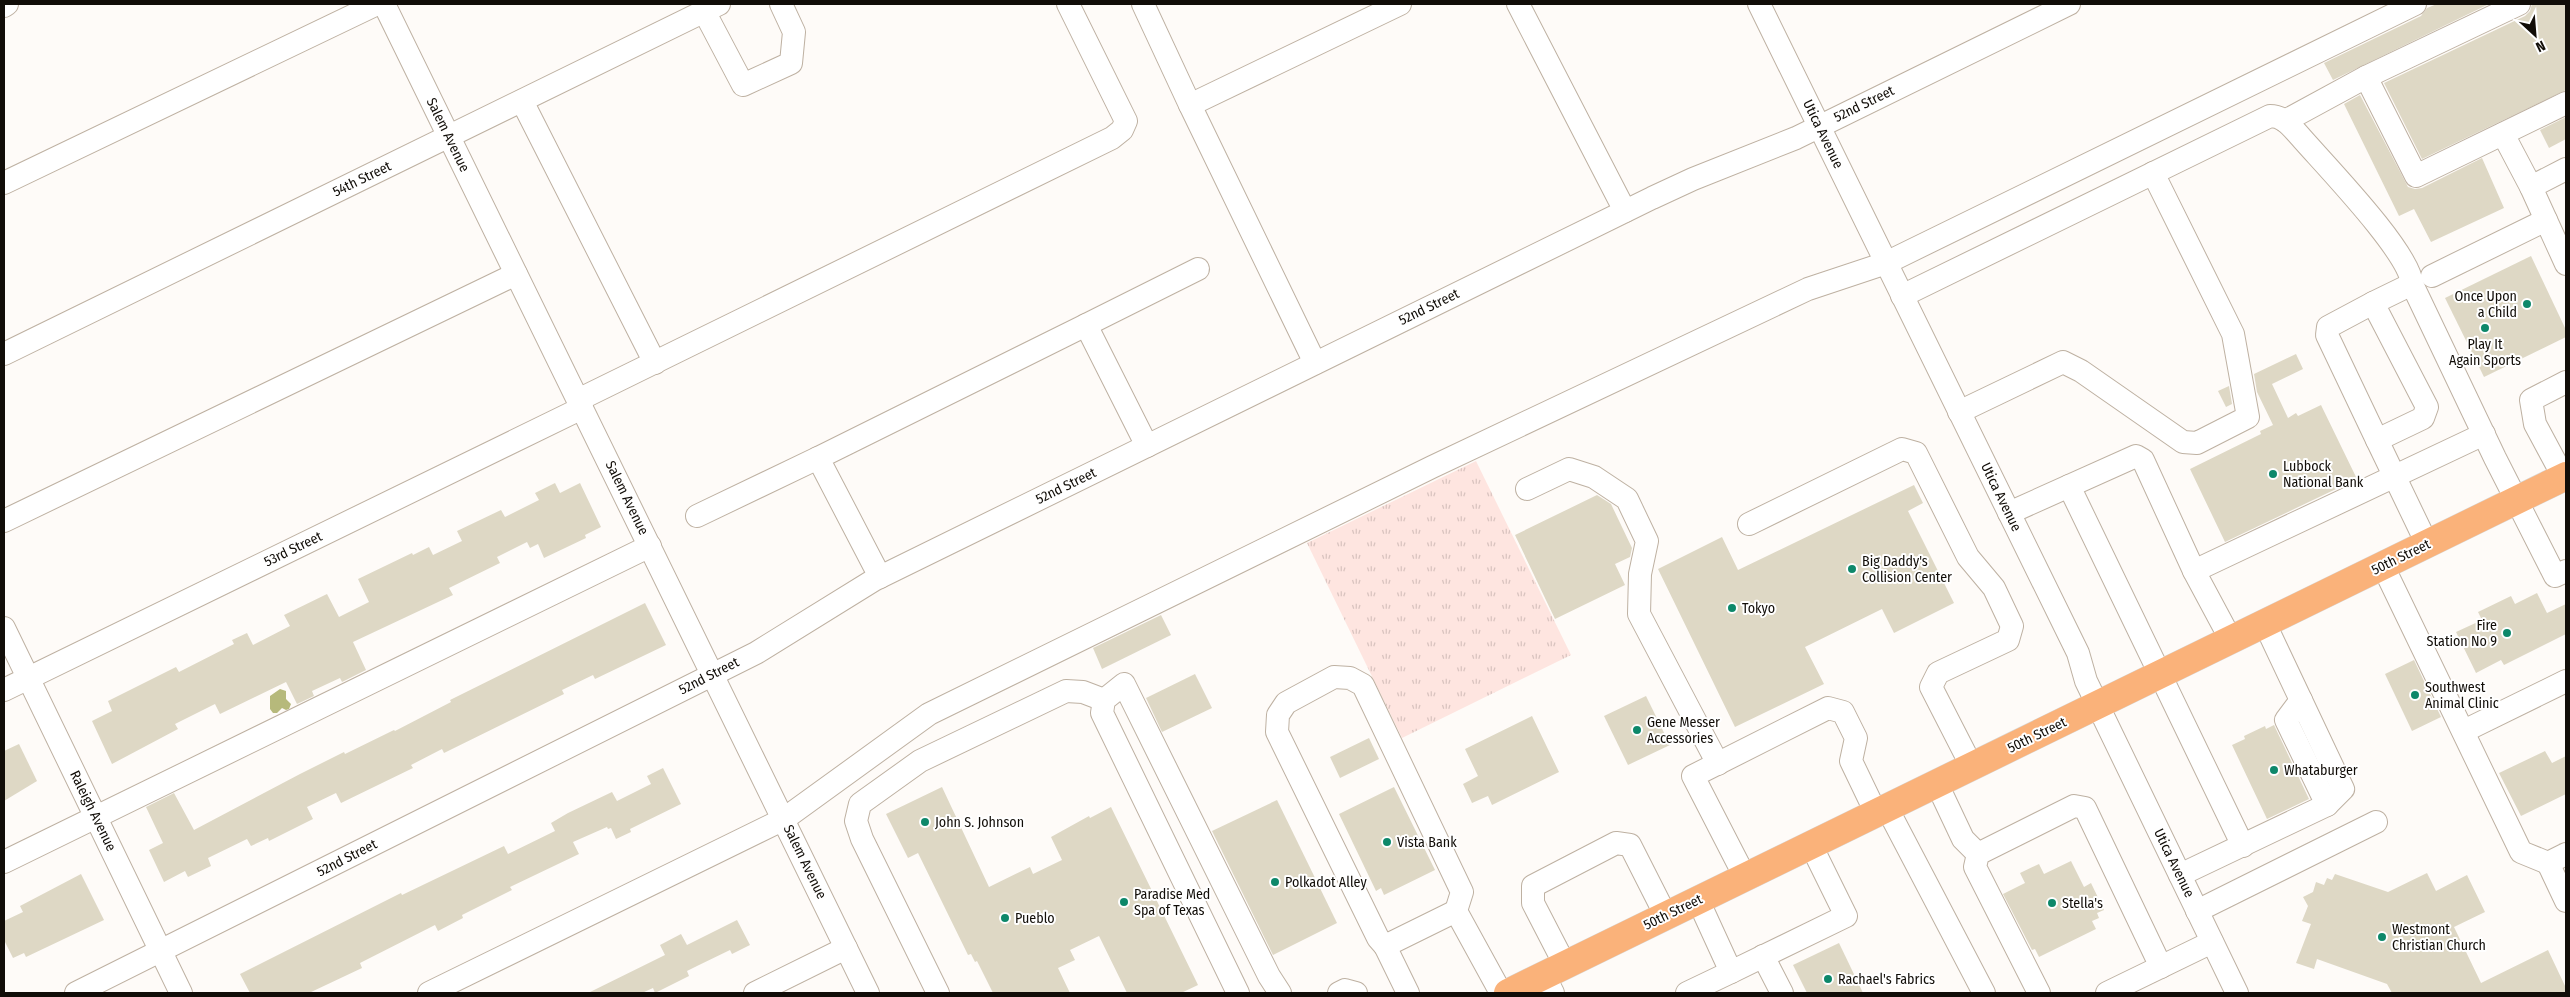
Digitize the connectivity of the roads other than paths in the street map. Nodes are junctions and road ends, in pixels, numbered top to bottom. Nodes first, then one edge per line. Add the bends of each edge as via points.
1 (7, 4) edge
2 (377, 4) edge
3 (384, 4) edge
4 (781, 4) edge
5 (1068, 4) edge
6 (1143, 4) edge
7 (1400, 4) edge
8 (1518, 4) edge
9 (1760, 4) edge
10 (2069, 4) edge
11 (2415, 4) edge
12 (2518, 4) edge
13 (4, 6) edge
14 (712, 7) edge
15 (2366, 77) junction
16 (522, 101) junction
17 (2566, 103) edge
18 (1190, 105) junction
19 (2285, 121) junction
20 (1819, 126) junction
21 (2503, 134) junction
22 (449, 136) junction
23 (2566, 169) edge
24 (2153, 173) junction
25 (4, 184) edge
26 (2531, 187) junction
27 (1625, 212) junction
28 (2546, 220) junction
29 (1886, 263) junction
30 (2566, 264) edge
31 (1198, 269) dead end
32 (516, 274) junction
33 (2432, 276) dead end
34 (2412, 284) junction
35 (1902, 296) junction
36 (2374, 303) junction
37 (1086, 325) junction
38 (4, 354) edge
39 (655, 363) junction
40 (1315, 363) junction
41 (2566, 382) edge
42 (580, 404) junction
43 (1958, 412) junction
44 (2484, 434) junction
45 (2378, 440) junction
46 (1147, 446) junction
47 (818, 458) junction
48 (2394, 475) junction
49 (2565, 477) edge
50 (2070, 486) junction
51 (1527, 489) dead end
52 (2518, 500) junction
53 (2009, 513) junction
54 (697, 516) dead end
55 (4, 521) edge
56 (1750, 524) dead end
57 (2427, 544) junction
58 (650, 546) junction
59 (2382, 566) junction
60 (2194, 571) junction
61 (2566, 571) edge
62 (880, 577) junction
63 (2265, 624) junction
64 (4, 628) edge
65 (2231, 640) junction
66 (713, 674) junction
67 (2160, 674) junction
68 (28, 678) junction
69 (2566, 680) edge
70 (4, 690) edge
71 (1104, 700) junction
72 (2098, 705) junction
73 (2464, 731) junction
74 (1718, 764) junction
75 (1972, 767) junction
76 (1936, 784) junction
77 (1882, 811) junction
78 (96, 817) junction
79 (784, 819) junction
80 (2376, 822) dead end
81 (1811, 845) junction
82 (2243, 846) junction
83 (1978, 854) junction
84 (2557, 859) edge
85 (4, 862) edge
86 (2180, 875) junction
87 (1745, 877) junction
88 (1698, 900) junction
89 (2566, 902) edge
90 (1456, 910) junction
91 (2197, 911) junction
92 (1666, 916) junction
93 (2212, 942) junction
94 (1385, 946) junction
95 (846, 948) junction
96 (161, 951) junction
97 (1764, 956) junction
98 (2161, 968) junction
99 (1731, 972) junction
100 (1554, 978) edge
101 (1978, 991) edge
102 (1691, 992) edge
103 (76, 993) edge
104 (182, 993) edge
105 (429, 993) edge
106 (755, 993) edge
107 (868, 993) edge
108 (938, 993) edge
109 (1238, 993) edge
110 (1280, 993) edge
111 (1339, 993) edge
112 (1356, 993) edge
113 (1408, 993) edge
114 (1501, 993) edge
115 (1508, 993) edge
116 (1782, 993) edge
117 (2039, 993) edge
118 (2107, 993) edge
119 (2237, 993) edge

1 - 13 street
2 - 25 street
3 - 22 street, Salem Avenue
4 - 14 street via 794,32 791,63 744,85 721,47
5 - 39 street, 53rd Street via 1126,120 1122,130 1103,143
6 - 18 street
7 - 18 street
8 - 27 street
9 - 20 street, Utica Avenue
10 - 20 street, 52nd Street
11 - 29 street
12 - 15 street
14 - 16 street, 54th Street
15 - 19 street
15 - 21 street via 2416,176
16 - 22 street, 54th Street
16 - 39 street
17 - 21 street
18 - 40 street
19 - 24 street via 2270,116
19 - 34 street via 2394,245 2411,274
20 - 27 street, 52nd Street via 1693,179
20 - 29 street, Utica Avenue
21 - 26 street
22 - 32 street, Salem Avenue
22 - 38 street, 54th Street
23 - 26 street
24 - 35 street
24 - 43 street via 2234,334 2248,417 2197,443 2183,442 2088,375 2063,362
26 - 28 street
27 - 40 street, 52nd Street
28 - 30 street
28 - 33 street
29 - 35 street, Utica Avenue
29 - 79 street via 1808,289 1432,467 929,714
31 - 37 street
32 - 42 street, Salem Avenue
32 - 55 street
34 - 36 street
34 - 44 street
35 - 43 street, Utica Avenue
36 - 45 street via 2328,327 2327,335
36 - 45 street via 2427,407 2423,418
37 - 46 street
37 - 47 street
39 - 42 street, 53rd Street
40 - 46 street, 52nd Street
41 - 49 street via 2530,400 2535,424
42 - 58 street, Salem Avenue
42 - 68 street, 53rd Street
43 - 53 street, Utica Avenue
44 - 48 street
44 - 52 street
45 - 48 street
46 - 62 street, 52nd Street
47 - 54 street
47 - 62 street
48 - 57 street
48 - 60 street
49 - 52 main road, 50th Street
50 - 53 street
50 - 60 street via 2136,456 2143,460
50 - 67 street
51 - 74 street via 1569,469 1594,477 1627,499 1647,541 1640,574 1639,614
52 - 57 main road, 50th Street
52 - 61 street via 2556,576
53 - 72 street, Utica Avenue via 2078,653 2086,681
56 - 75 street via 1902,449 1916,453 1968,556 1994,588 2012,626 2008,640 1938,674 1932,687
57 - 59 main road, 50th Street
58 - 66 street, Salem Avenue
58 - 78 street
59 - 63 main road, 50th Street
59 - 73 street
60 - 65 street
62 - 66 street, 52nd Street via 756,653
63 - 65 main road, 50th Street
63 - 82 street via 2343,789 2327,805
64 - 68 street, Raleigh Avenue
65 - 67 main road, 50th Street
66 - 79 street, Salem Avenue
66 - 96 street, 52nd Street
67 - 72 main road, 50th Street
67 - 82 street
68 - 70 street, 53rd Street
68 - 78 street, Raleigh Avenue
69 - 73 street
71 - 108 street via 1083,692 1066,691 920,761 860,804 856,821 862,839
71 - 109 street via 1102,714
71 - 110 street via 1124,684
72 - 75 main road, 50th Street
72 - 86 street, Utica Avenue
73 - 84 street via 2521,852
74 - 77 street via 1828,708 1843,712 1856,738 1852,761
74 - 87 street via 1693,776
75 - 76 main road, 50th Street
76 - 77 main road, 50th Street
76 - 83 street via 1963,840
77 - 81 main road, 50th Street
77 - 101 street
78 - 85 street
78 - 96 street, Raleigh Avenue
79 - 95 street, Salem Avenue
79 - 105 street
80 - 91 street
81 - 87 main road, 50th Street
81 - 97 street via 1846,916
82 - 86 street
83 - 98 street via 2074,806 2085,808
83 - 117 street via 1976,867
84 - 89 street
86 - 91 street, Utica Avenue
87 - 88 main road, 50th Street
88 - 92 main road, 50th Street
88 - 99 street
90 - 94 street
90 - 94 street via 1462,892 1363,685 1350,678 1334,677 1286,703 1278,715 1277,732 1378,938
90 - 114 street
91 - 93 street, Utica Avenue
92 - 100 main road, 50th Street
92 - 100 street via 1630,845 1616,843 1533,886 1533,903
93 - 98 street
93 - 119 street, Utica Avenue
94 - 113 street
95 - 106 street
95 - 107 street, Salem Avenue
96 - 103 street, 52nd Street
96 - 104 street, Raleigh Avenue
97 - 99 street
97 - 116 street
98 - 118 street
99 - 102 street
100 - 115 main road, 50th Street
111 - 112 street via 1345,990

